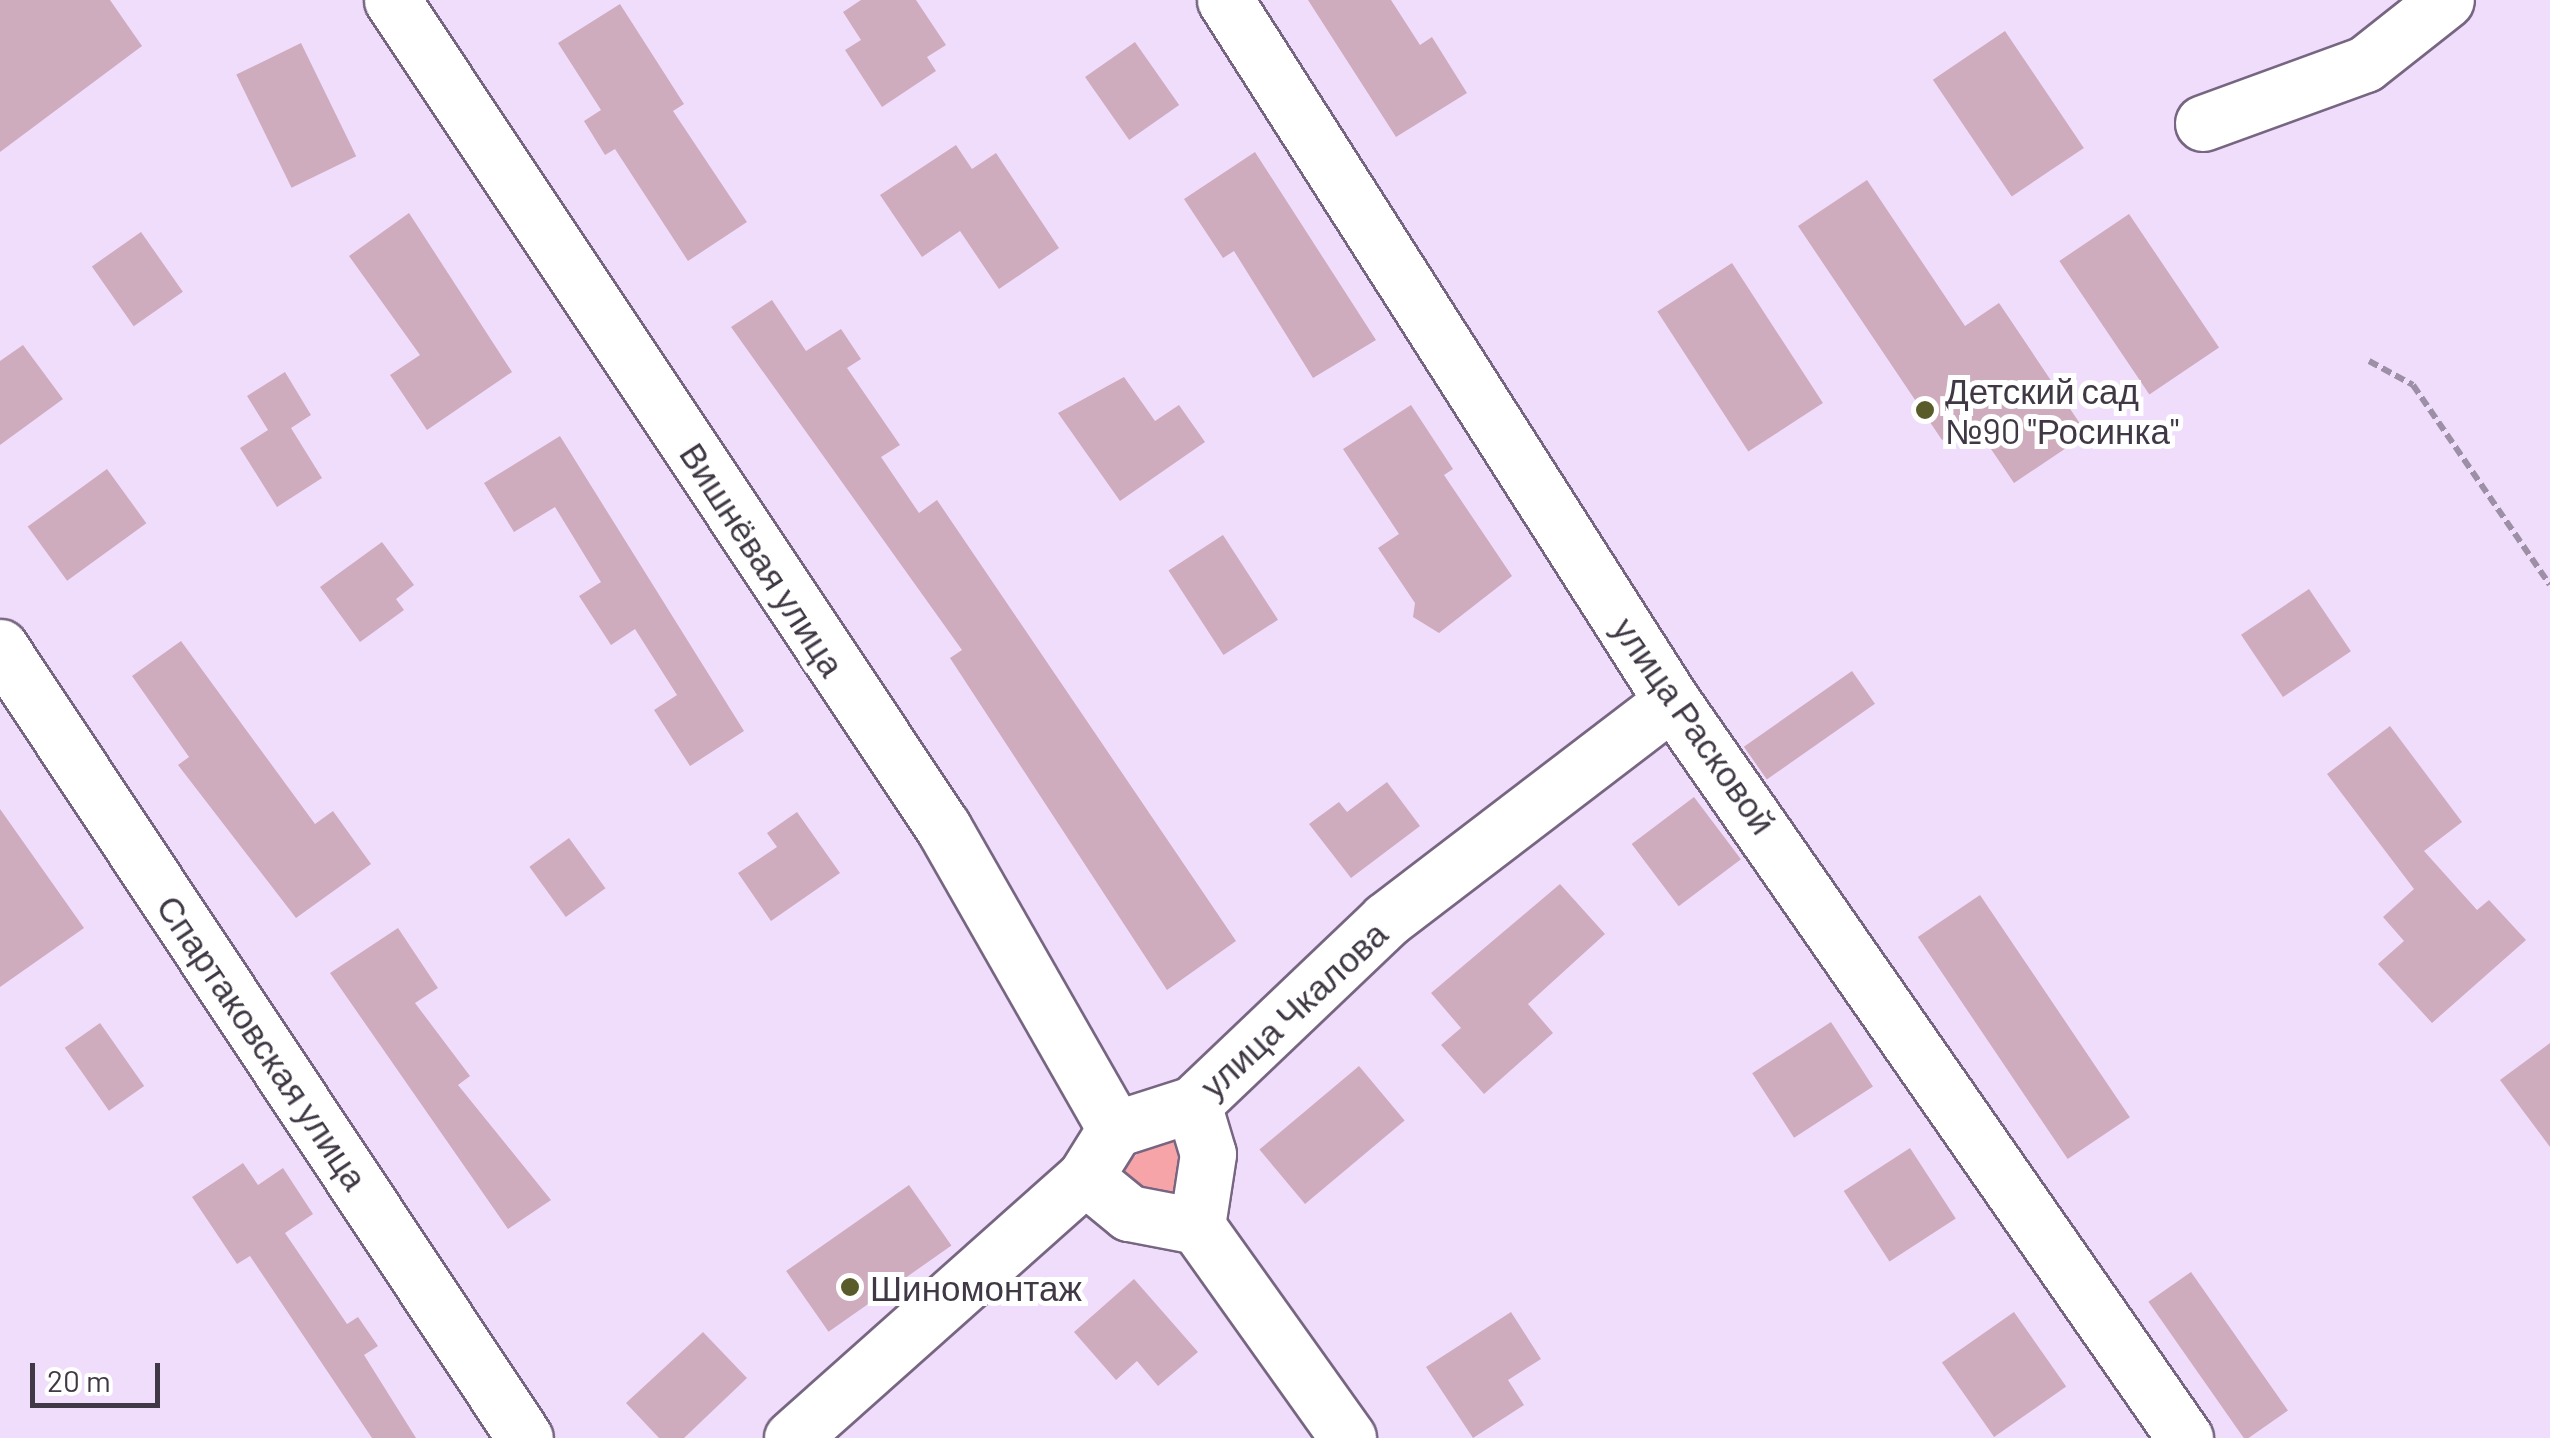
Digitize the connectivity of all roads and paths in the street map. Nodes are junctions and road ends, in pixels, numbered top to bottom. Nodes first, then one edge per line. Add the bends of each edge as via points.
1 (392, 0) edge
2 (1224, 0) edge
3 (2446, 0) edge
4 (2203, 123) dead end
5 (2369, 361) dead end
6 (2550, 585) edge
7 (0, 647) edge
8 (1672, 701) junction
9 (1193, 1104) junction
10 (1115, 1130) junction
11 (1086, 1177) junction
12 (1197, 1226) junction
13 (525, 1438) edge
14 (792, 1438) edge
15 (1348, 1438) edge
16 (2186, 1438) edge

1 - 10 street, Вишнёвая улица via 943,826
2 - 8 street, улица Расковой
3 - 4 street via 2365,64
5 - 6 path via 2413,385
7 - 13 street, Спартаковская улица
8 - 9 street, улица Чкалова via 1386,920
8 - 16 street, улица Расковой
9 - 10 street, улица Чкалова
9 - 12 street via 1208,1154
10 - 11 street
11 - 12 street via 1128,1213
11 - 14 street
12 - 15 street

